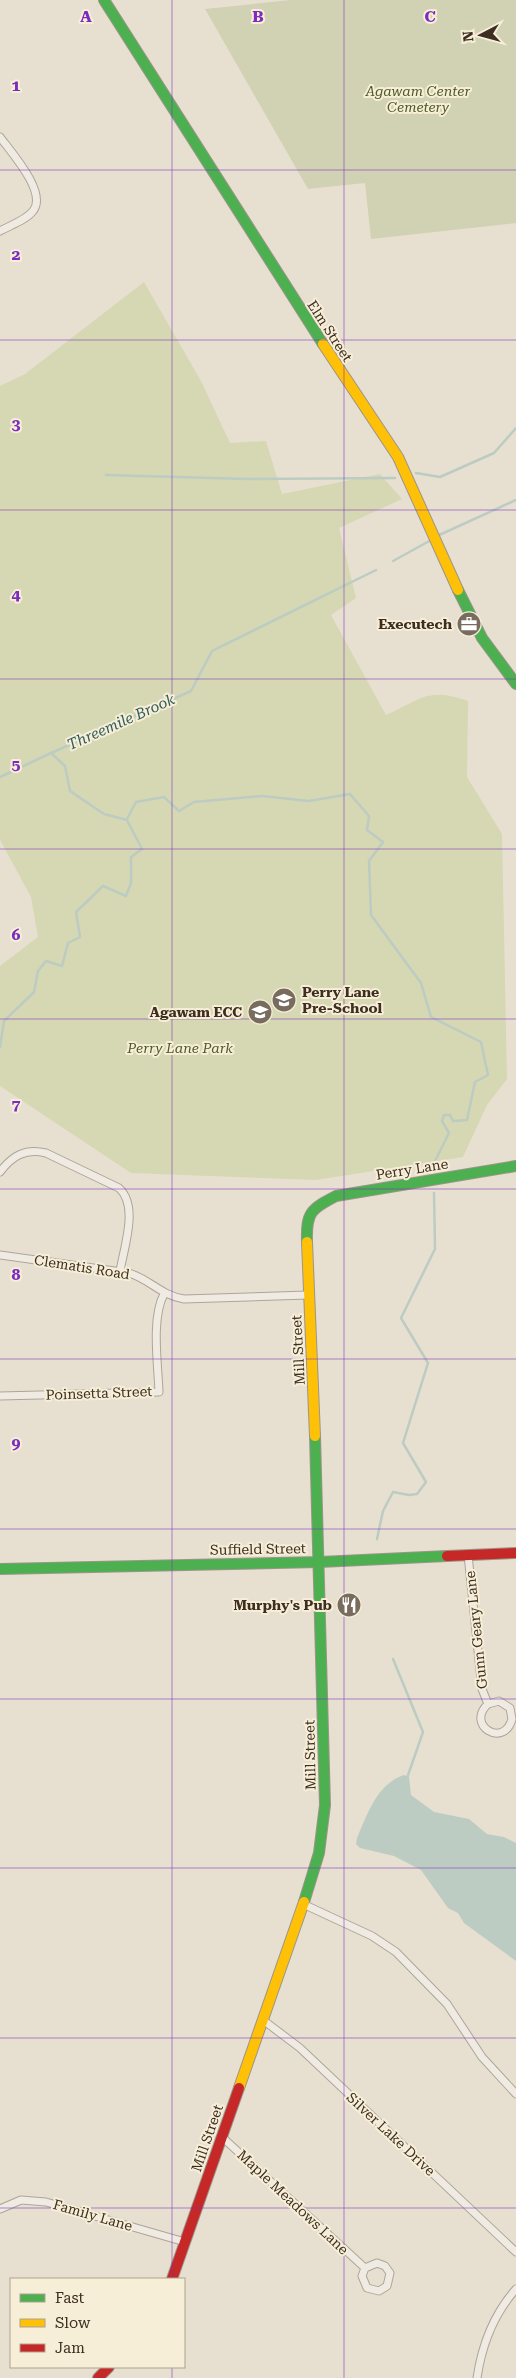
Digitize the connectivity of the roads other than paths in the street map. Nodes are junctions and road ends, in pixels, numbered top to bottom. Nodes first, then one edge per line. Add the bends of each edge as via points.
1 (104, 0) edge
2 (0, 137) edge
3 (0, 231) edge
4 (516, 684) edge
5 (516, 1166) edge
6 (0, 1172) edge
7 (315, 1207) joint
8 (0, 1255) edge
9 (120, 1271) junction
10 (164, 1294) junction
11 (308, 1295) junction
12 (0, 1396) edge
13 (516, 1553) edge
14 (468, 1555) junction
15 (320, 1562) junction
16 (0, 1569) edge
17 (488, 1704) junction
18 (303, 1904) junction
19 (263, 2020) junction
20 (516, 2094) edge
21 (222, 2137) junction
22 (0, 2209) edge
23 (186, 2242) junction
24 (516, 2252) edge
25 (365, 2268) junction
26 (172, 2278) edge
27 (516, 2289) edge
28 (108, 2368) edge
29 (98, 2378) edge
30 (477, 2378) edge

1 - 4 street, Elm Street via 276,273 398,458 482,638
2 - 3 street via 34,186 38,200 30,215
5 - 7 street, Perry Lane via 336,1196
6 - 9 street via 15,1155 36,1151 119,1188 127,1198 130,1211
7 - 11 street, Mill Street via 307,1226
8 - 9 street, Clematis Road
9 - 10 street, Clematis Road via 136,1275
10 - 11 street, Clematis Road via 184,1300
10 - 12 street, Poinsetta Street via 157,1320 159,1392
11 - 15 street, Mill Street
13 - 14 street, Suffield Street
14 - 15 street, Suffield Street
14 - 17 street, Gunn Geary Lane via 482,1689
15 - 16 street, Suffield Street
15 - 18 street, Mill Street via 325,1805 319,1853
17 - 17 street, Gunn Geary Lane via 480,1716 484,1728 495,1733 506,1730 512,1719 510,1708 499,1701
18 - 19 street, Mill Street
18 - 20 street via 372,1936 396,1952 446,2004 482,2057
19 - 21 street, Mill Street
19 - 24 street, Silver Lake Drive via 300,2048
21 - 23 street, Mill Street
21 - 25 street, Maple Meadows Lane
22 - 23 street, Family Lane via 21,2200 46,2202
23 - 26 street, Mill Street
25 - 25 street via 376,2263 385,2266 390,2273 387,2286 379,2291 367,2288 362,2280
27 - 30 street via 500,2309 490,2329
28 - 29 street

